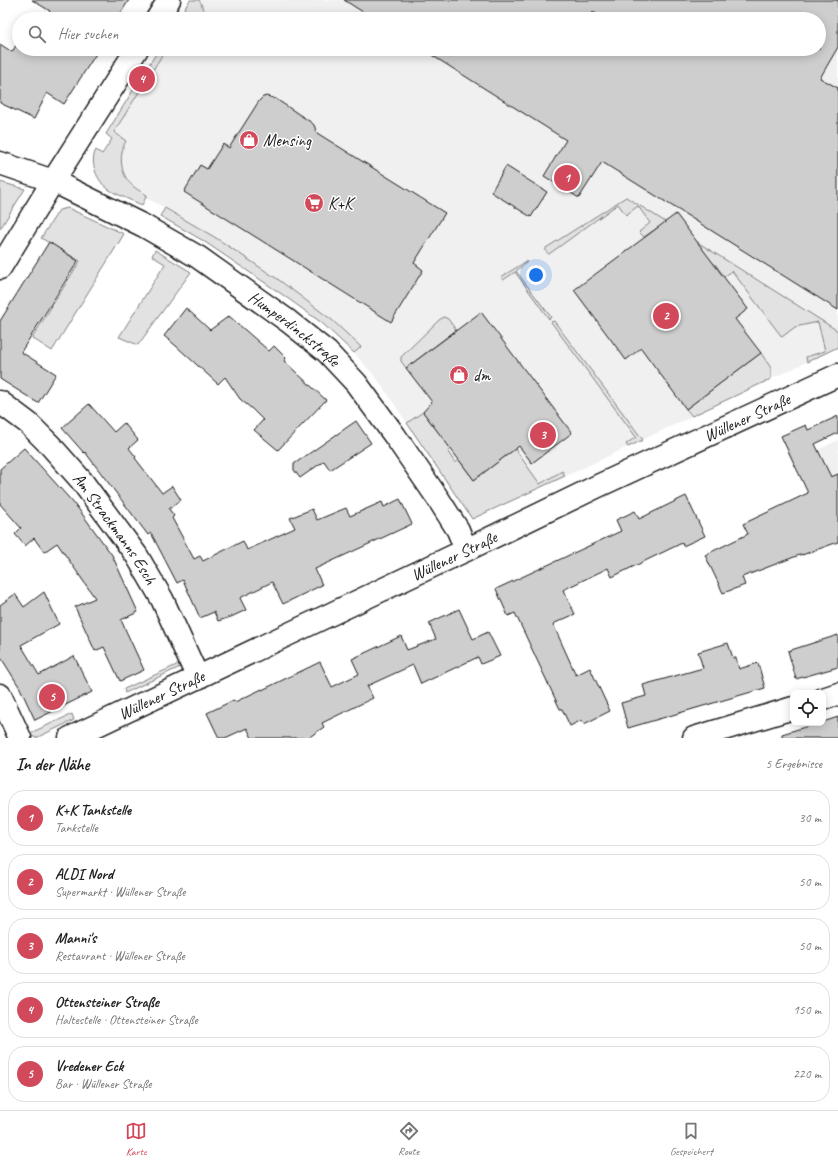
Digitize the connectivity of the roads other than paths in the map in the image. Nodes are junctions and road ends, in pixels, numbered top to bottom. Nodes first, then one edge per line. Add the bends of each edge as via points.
1 (169, 0) edge
2 (161, 12) edge
3 (133, 56) edge
4 (0, 163) edge
5 (53, 181) junction
6 (0, 268) edge
7 (838, 375) edge
8 (0, 402) edge
9 (466, 550) junction
10 (198, 678) junction
11 (838, 694) edge
12 (0, 695) edge
13 (826, 698) edge
14 (790, 709) edge
15 (20, 738) edge
16 (70, 738) edge
17 (694, 738) edge

1 - 2 street
3 - 5 street
4 - 5 street, Humperdinckstraße
5 - 6 street
5 - 9 street, Humperdinckstraße via 144,226 198,257 327,352 356,383 404,449 458,530
7 - 9 street, Wüllener Straße
8 - 10 street, Am Strackmanns Esch via 28,423 81,480 137,556 162,599
9 - 10 street, Wüllener Straße
10 - 16 street, Wüllener Straße
11 - 13 street
12 - 15 street
14 - 17 street

